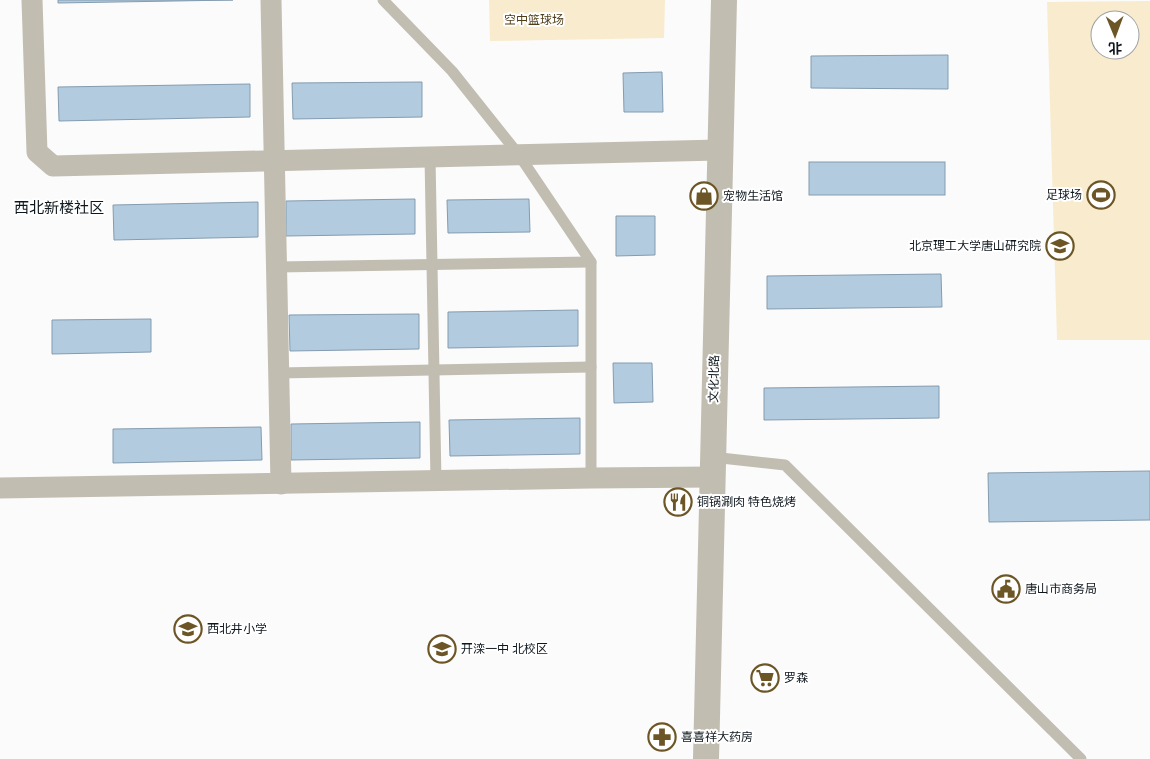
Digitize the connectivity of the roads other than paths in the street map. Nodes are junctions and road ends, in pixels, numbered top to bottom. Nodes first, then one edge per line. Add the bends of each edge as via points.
1 (32, 0) edge
2 (271, 0) edge
3 (383, 0) edge
4 (724, 0) edge
5 (719, 150) junction
6 (519, 155) junction
7 (430, 156) junction
8 (275, 160) junction
9 (591, 262) junction
10 (432, 264) junction
11 (277, 267) junction
12 (591, 368) junction
13 (434, 370) junction
14 (279, 373) junction
15 (712, 467) junction
16 (591, 478) junction
17 (436, 481) junction
18 (281, 484) junction
19 (0, 488) edge
20 (706, 759) edge
21 (1081, 759) edge

1 - 8 street via 37,152 53,166
2 - 8 street
3 - 6 lane via 452,71
4 - 5 street, 文化北路
5 - 6 street
5 - 15 street, 文化北路
6 - 7 street
6 - 9 lane
7 - 8 street
7 - 10 lane
8 - 11 street
9 - 10 lane
9 - 12 lane
10 - 11 lane
10 - 13 lane
11 - 14 street
12 - 13 lane
12 - 16 lane
13 - 14 lane
13 - 17 lane
14 - 18 street
15 - 16 street
15 - 20 street, 文化北路
15 - 21 lane via 785,465
16 - 17 street
17 - 18 street
18 - 19 street

